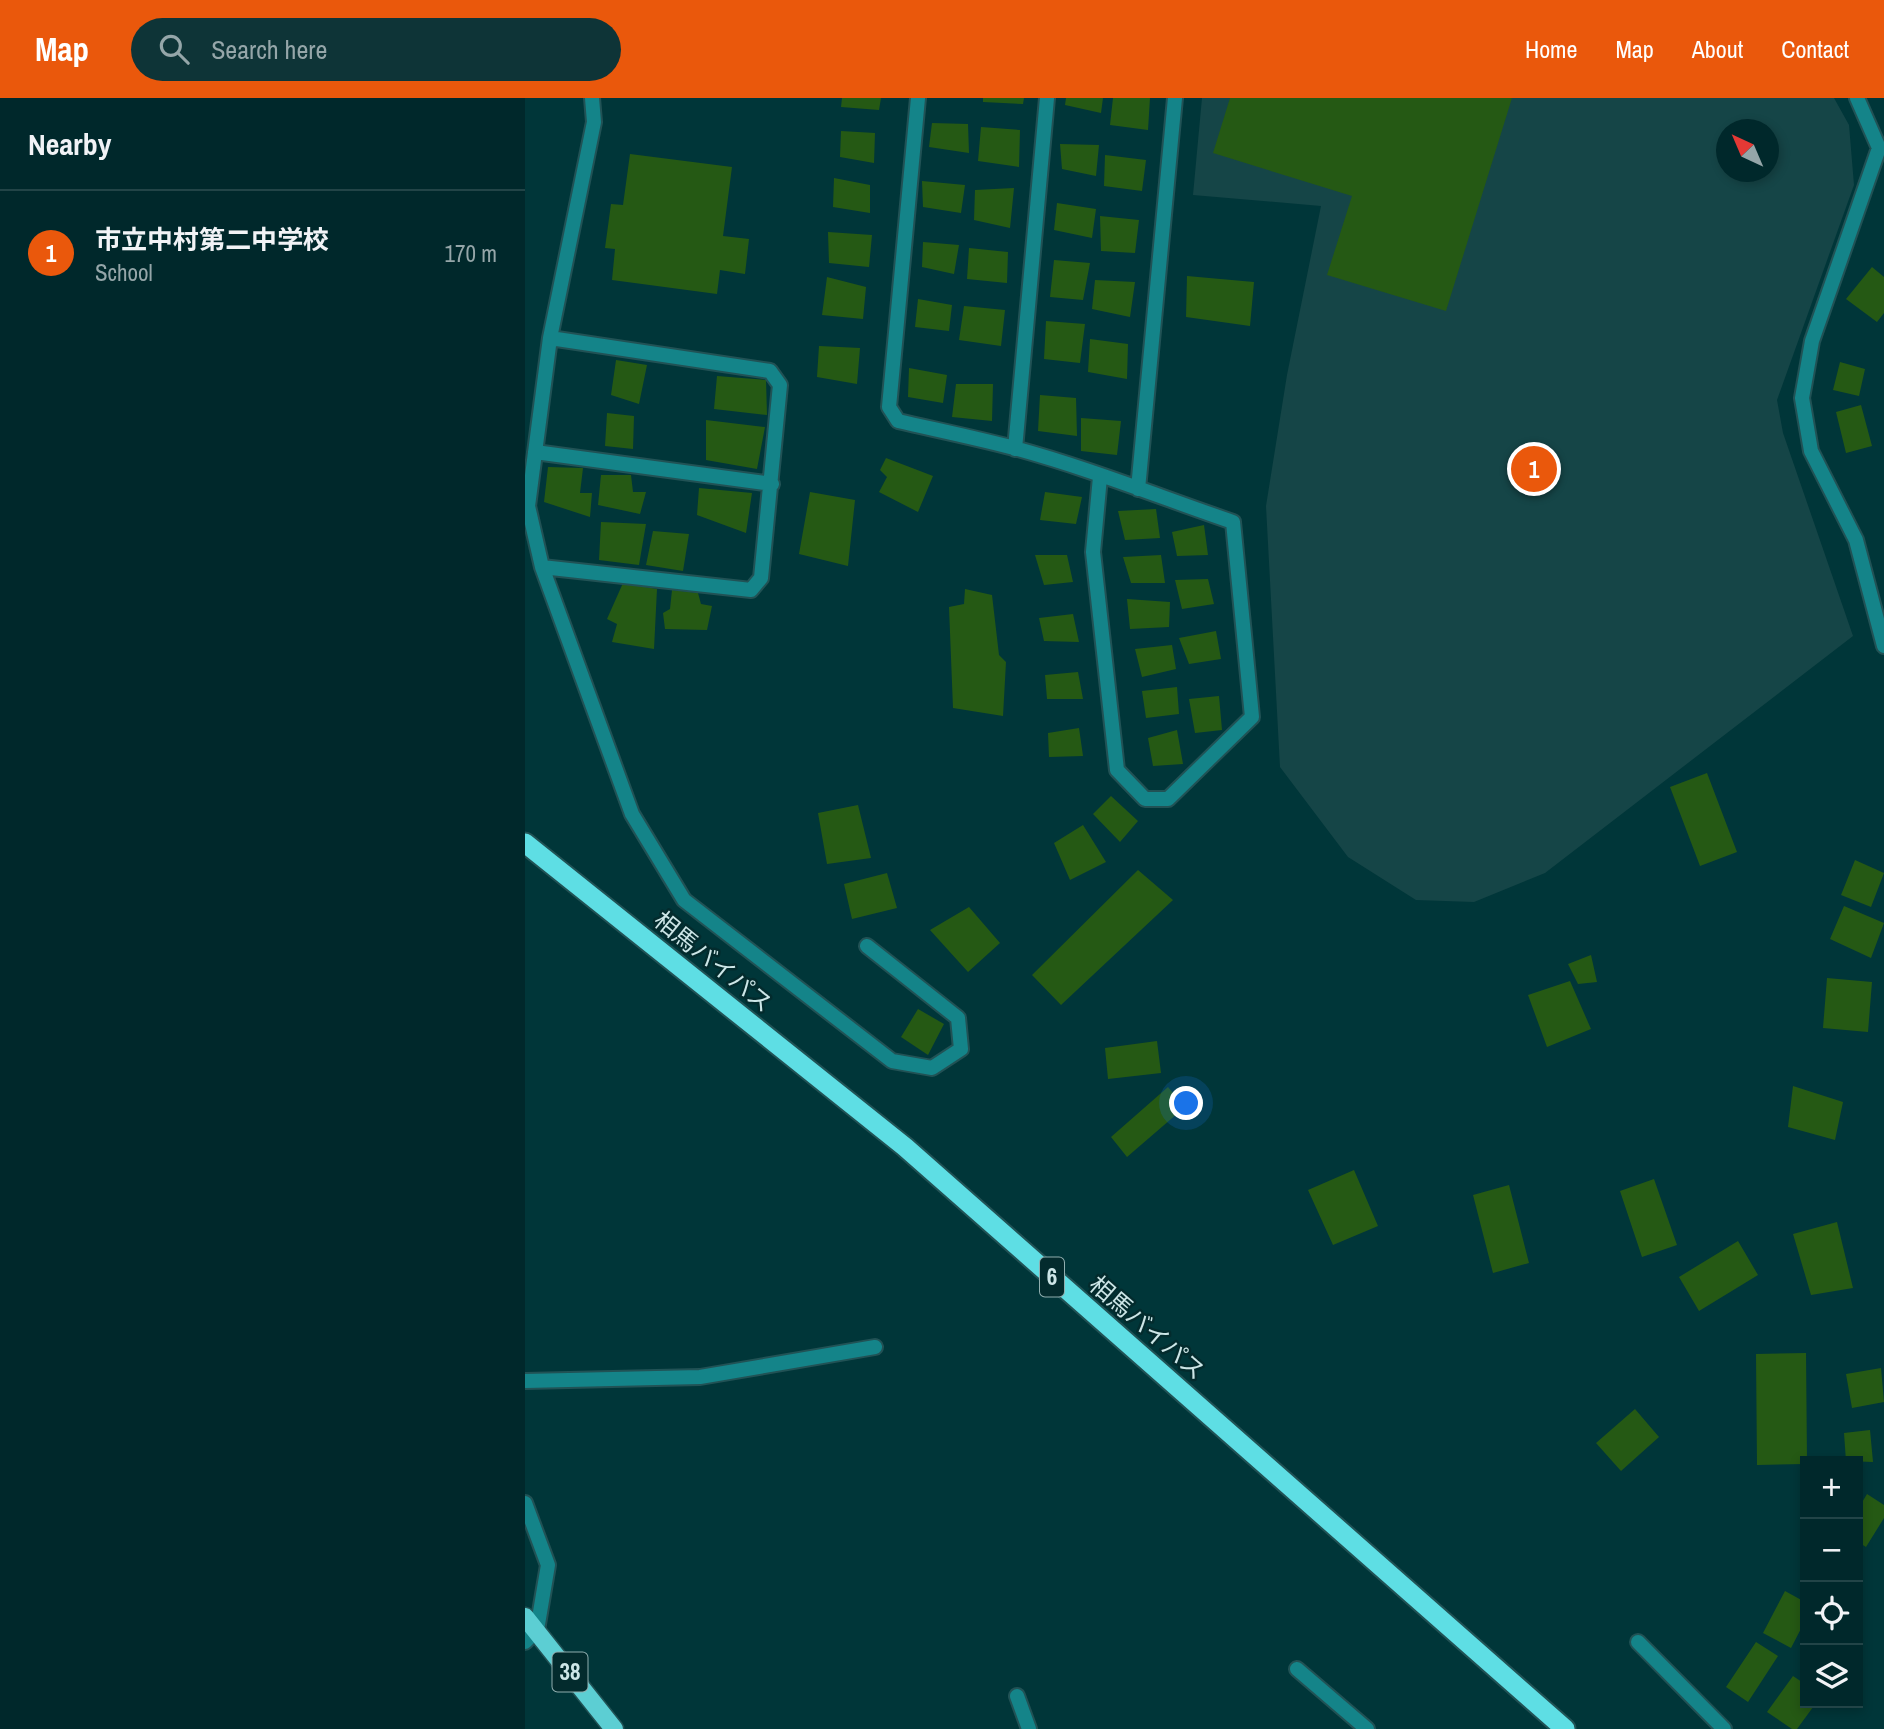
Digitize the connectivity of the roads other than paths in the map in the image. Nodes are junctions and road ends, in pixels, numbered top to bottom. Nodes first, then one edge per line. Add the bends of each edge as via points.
1 (592, 98) edge
2 (918, 98) edge
3 (1047, 98) edge
4 (1175, 98) edge
5 (1857, 98) edge
6 (1881, 155) edge
7 (550, 338) junction
8 (1015, 449) junction
9 (535, 452) junction
10 (1100, 477) junction
11 (772, 484) junction
12 (1138, 489) junction
13 (542, 567) junction
14 (1884, 646) edge
15 (525, 843) edge
16 (867, 946) dead end
17 (875, 1347) dead end
18 (525, 1381) edge
19 (525, 1503) edge
20 (529, 1630) edge
21 (1638, 1642) dead end
22 (1297, 1669) dead end
23 (1017, 1696) dead end
24 (614, 1729) edge
25 (1029, 1729) edge
26 (1367, 1729) edge
27 (1565, 1729) edge
28 (1724, 1729) edge

1 - 7 street via 594,122
2 - 8 street via 888,407 898,421
3 - 8 street
4 - 12 street
5 - 6 street
6 - 14 street via 1812,341 1802,398 1811,451 1856,540
7 - 9 street
7 - 11 street via 770,371 780,386
8 - 10 street
9 - 11 street
9 - 13 street via 528,506
10 - 12 street
10 - 12 street via 1093,552 1117,769 1145,799 1168,799 1252,718 1233,522
11 - 13 street via 761,578 751,590
13 - 16 street via 632,814 684,900 892,1061 932,1068 961,1049 958,1018
15 - 27 highway, 相馬バイパス / 6 via 905,1147
17 - 18 street via 700,1377
19 - 20 street via 548,1565
20 - 24 main road, 38
21 - 28 street
22 - 26 street
23 - 25 street

